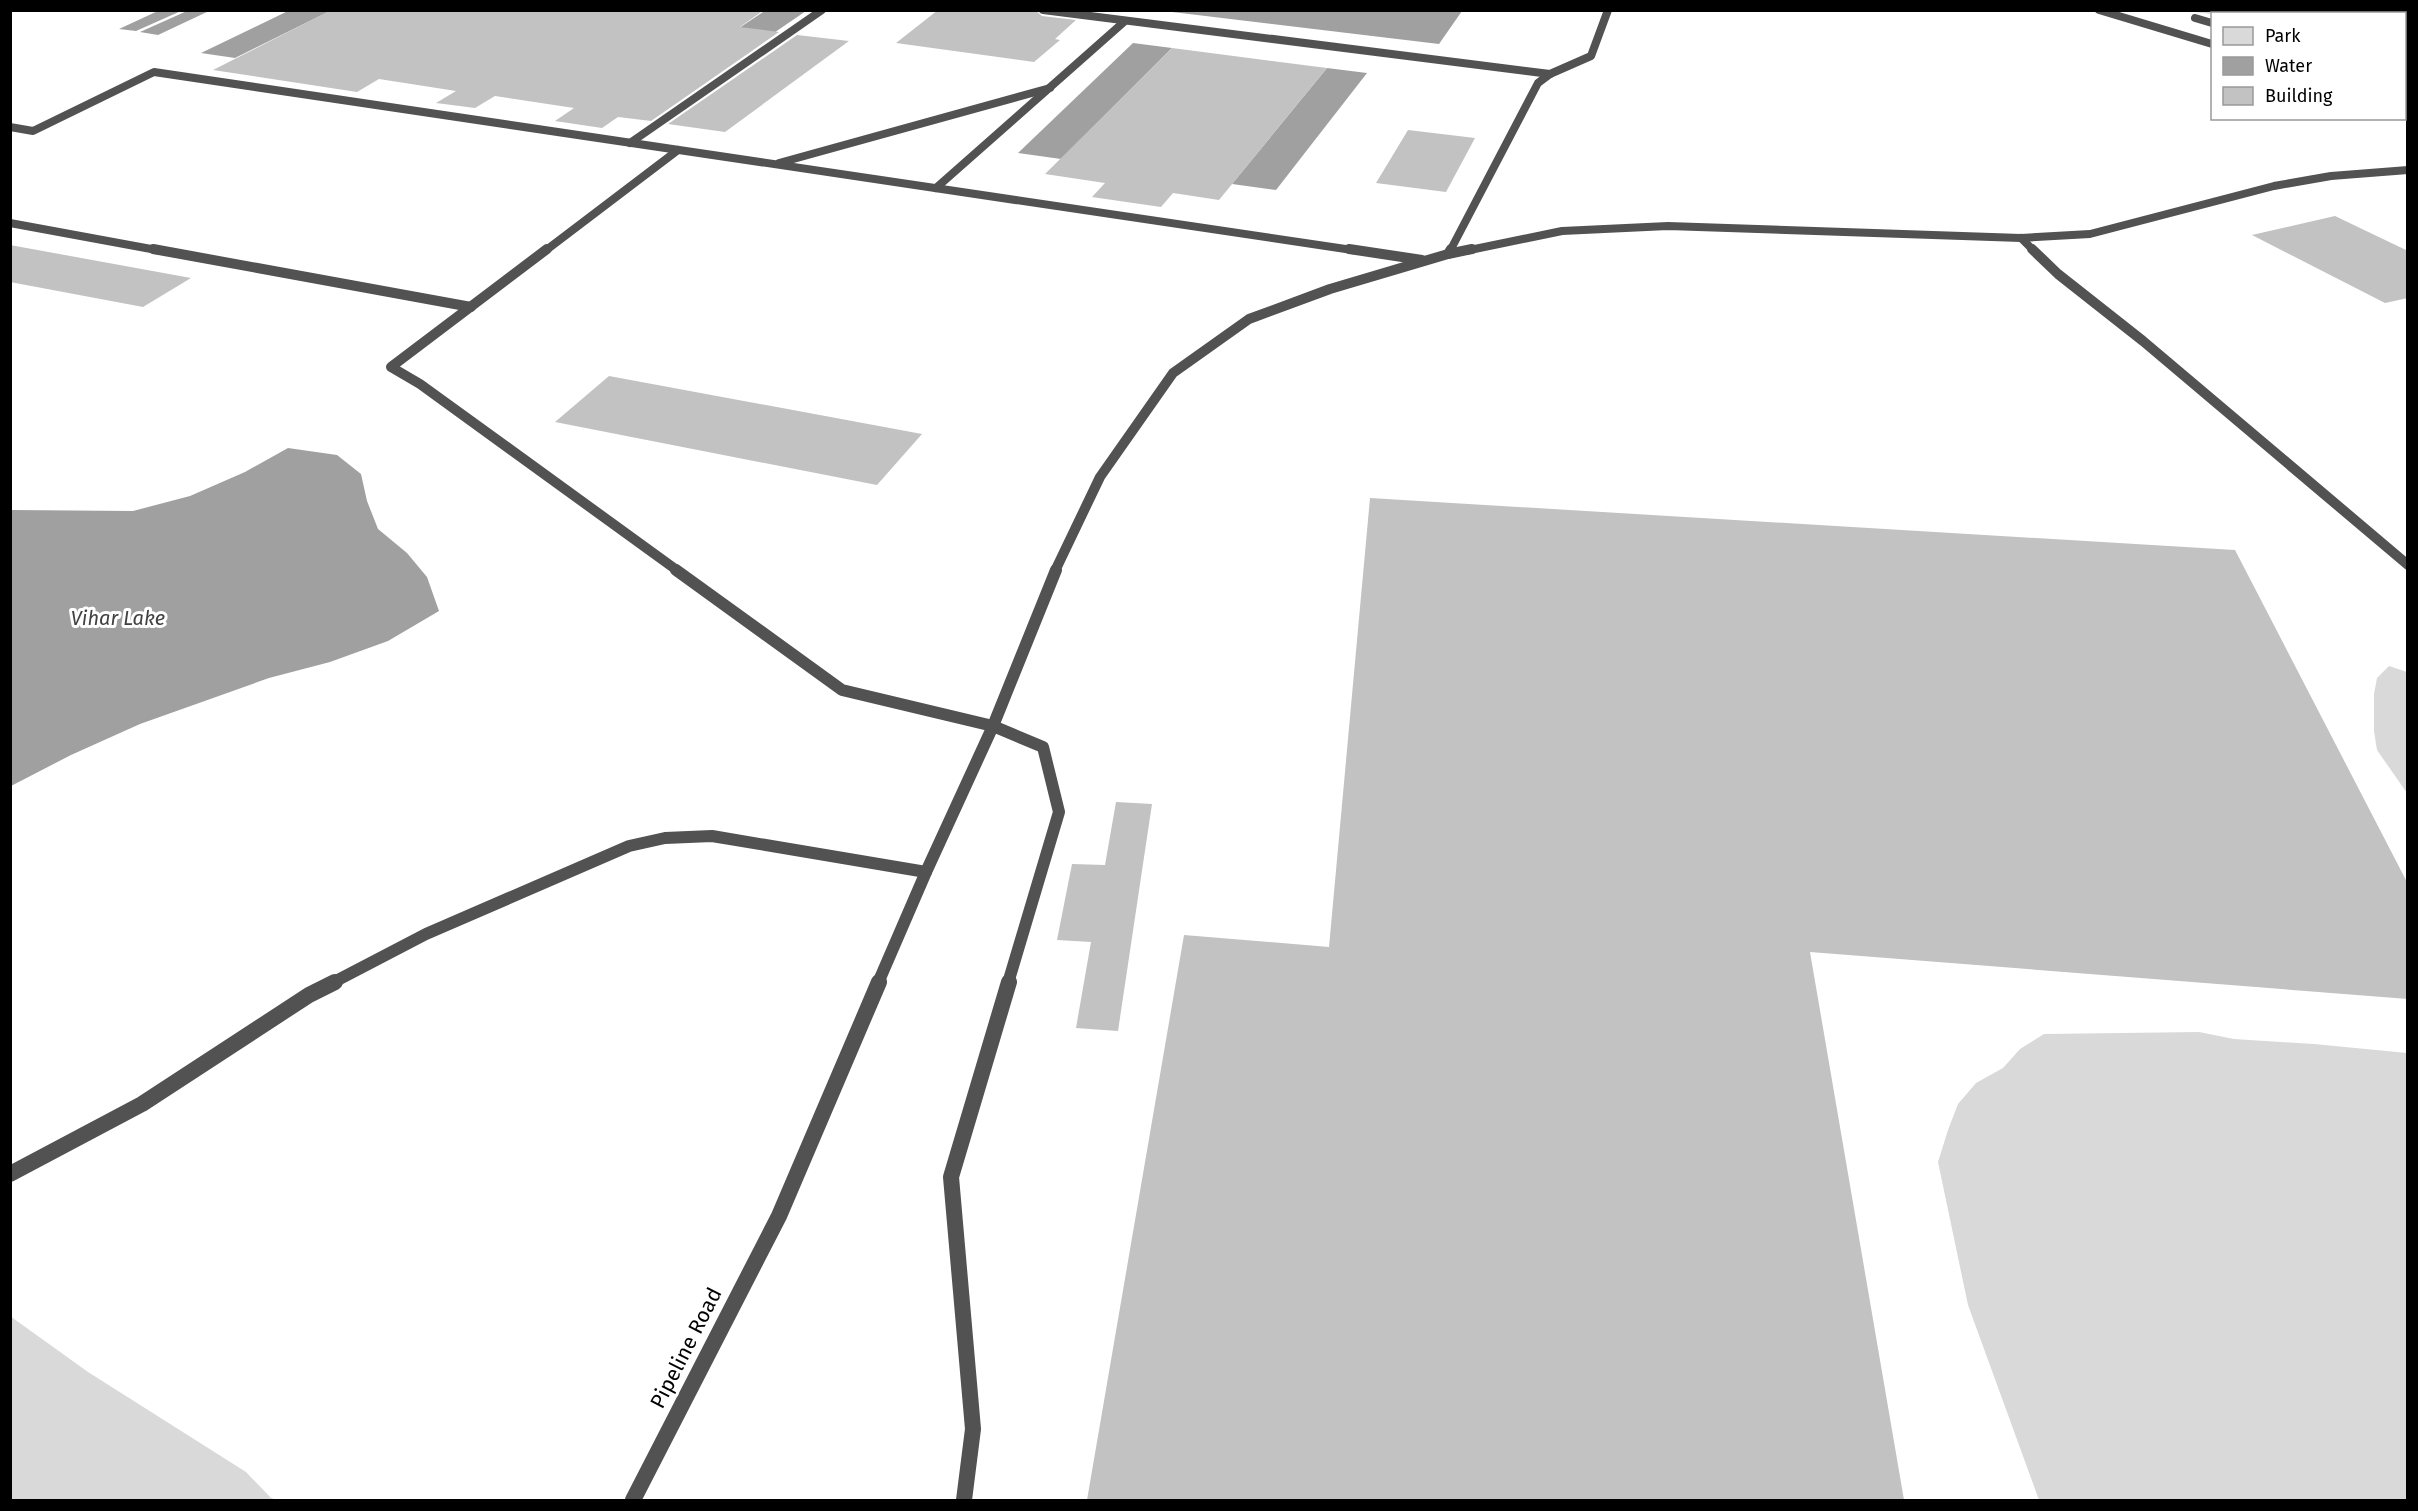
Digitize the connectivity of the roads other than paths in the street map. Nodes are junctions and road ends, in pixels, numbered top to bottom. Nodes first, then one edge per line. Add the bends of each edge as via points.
1 (822, 10) edge
2 (1043, 10) edge
3 (1608, 10) edge
4 (2099, 10) edge
5 (2195, 18) dead end
6 (1125, 21) junction
7 (2211, 23) edge
8 (2211, 44) edge
9 (1550, 74) junction
10 (1050, 88) junction
11 (10, 127) edge
12 (630, 143) junction
13 (678, 150) junction
14 (775, 164) junction
15 (2408, 170) edge
16 (936, 188) junction
17 (10, 223) edge
18 (2021, 238) junction
19 (1448, 254) junction
20 (1427, 261) junction
21 (471, 307) junction
22 (2408, 565) edge
23 (993, 726) junction
24 (927, 872) junction
25 (10, 1174) edge
26 (633, 1500) edge
27 (964, 1500) edge

1 - 12 lane
2 - 6 lane
3 - 9 lane via 1591,56
4 - 8 lane
5 - 7 lane
6 - 9 lane
6 - 10 lane
9 - 19 lane via 1538,83
10 - 14 lane
10 - 16 lane
11 - 12 lane via 33,131 154,72
12 - 13 lane
13 - 14 lane
13 - 21 lane
14 - 16 lane
15 - 18 lane, Pipeline Road via 2331,176 2274,186 2090,234
16 - 20 lane
17 - 21 lane
18 - 19 lane, Pipeline Road via 1668,226 1562,231
18 - 22 lane via 2058,274
19 - 20 lane, Pipeline Road
20 - 23 lane, Pipeline Road via 1330,289 1249,319 1173,372 1100,477 1057,567
21 - 23 lane via 391,367 420,384 842,690
23 - 24 lane, Pipeline Road
23 - 27 lane via 1043,747 1059,812 951,1177 973,1429
24 - 25 lane via 712,836 665,838 629,846 426,934 309,994 142,1104
24 - 26 lane, Pipeline Road via 779,1216

